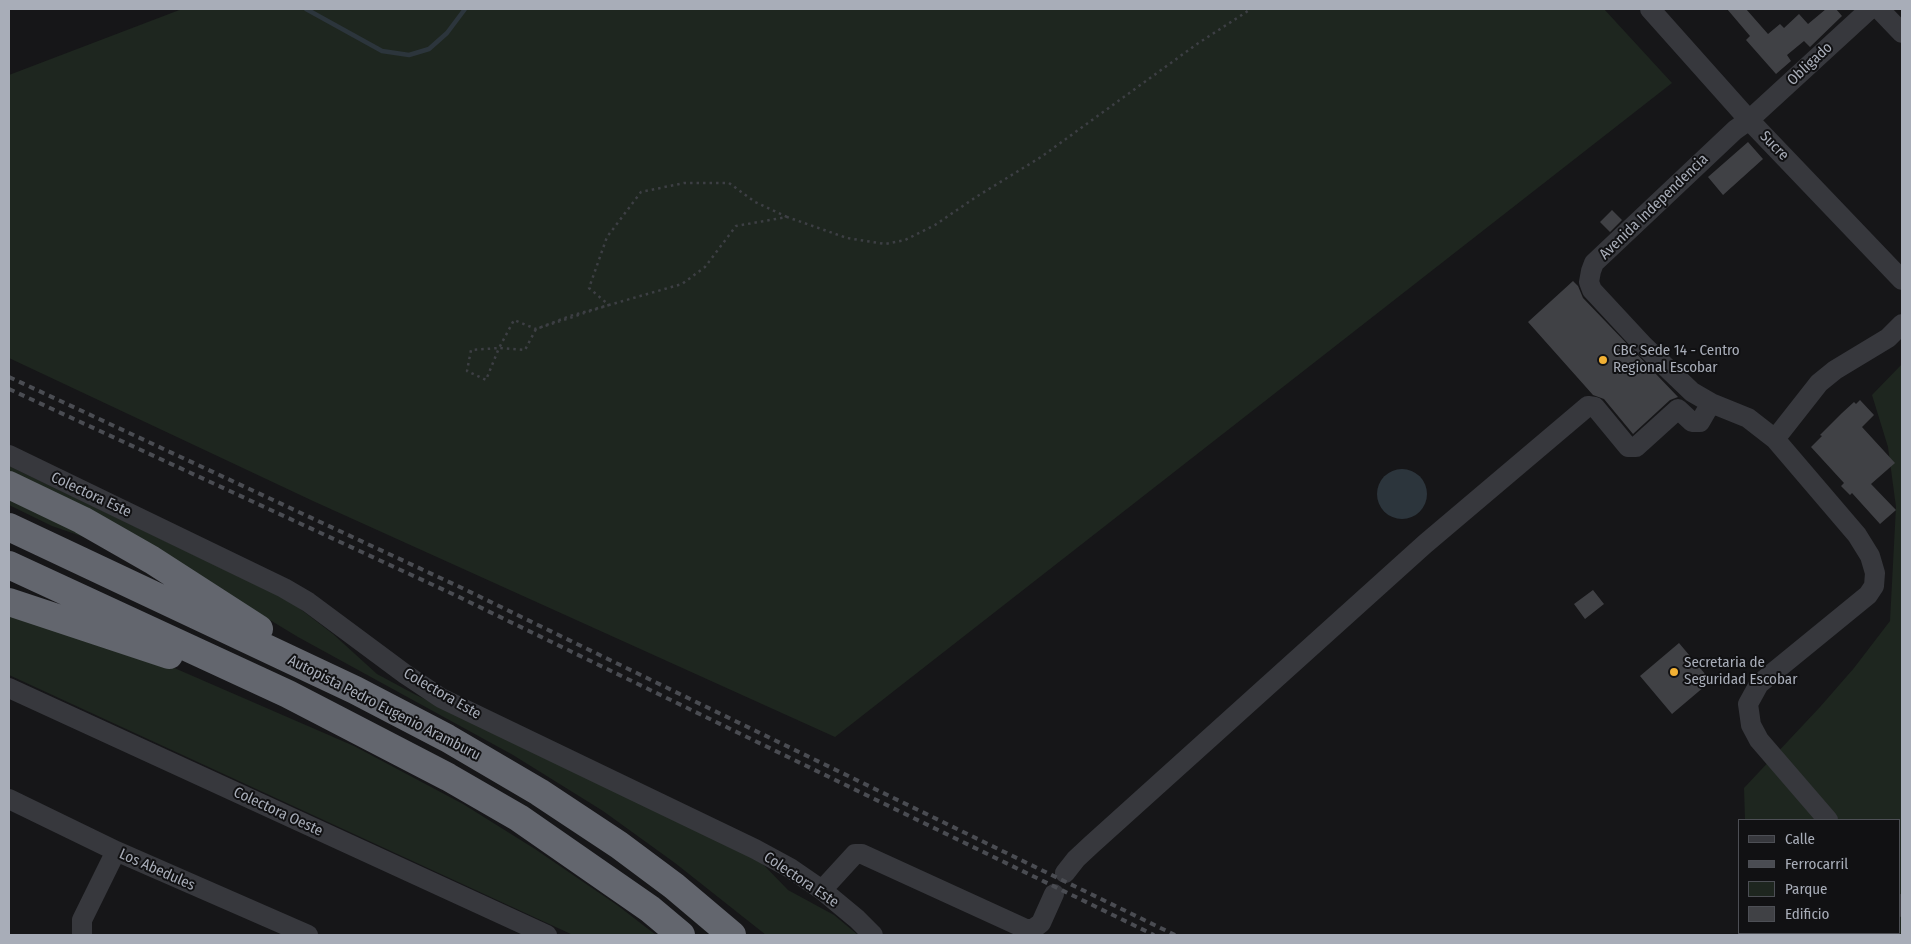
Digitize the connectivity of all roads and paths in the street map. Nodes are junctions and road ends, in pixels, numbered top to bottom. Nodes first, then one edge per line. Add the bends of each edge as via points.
1 (1251, 9) edge
2 (1650, 9) edge
3 (1870, 9) edge
4 (1879, 9) edge
5 (1902, 34) edge
6 (1749, 120) junction
7 (787, 217) junction
8 (1902, 280) edge
9 (609, 305) junction
10 (1902, 324) edge
11 (536, 329) junction
12 (499, 348) junction
13 (1711, 403) junction
14 (1775, 439) junction
15 (9, 455) edge
16 (9, 485) edge
17 (9, 527) edge
18 (9, 565) edge
19 (9, 602) edge
20 (9, 688) edge
21 (355, 690) junction
22 (288, 694) junction
23 (9, 800) edge
24 (1827, 819) edge
25 (116, 851) junction
26 (1065, 872) dead end
27 (822, 890) junction
28 (1054, 894) dead end
29 (82, 935) edge
30 (308, 935) edge
31 (547, 935) edge
32 (681, 935) edge
33 (732, 935) edge
34 (873, 935) edge

1 - 7 path via 1041,157 936,225 905,240 885,244 848,238
2 - 6 street, Sucre
3 - 6 street, Obligado
4 - 5 street
6 - 8 street, Sucre
6 - 13 street, Avenida Independencia via 1594,263 1591,271 1592,290 1692,392
7 - 9 path via 736,226 705,266 682,284
7 - 9 path via 755,202 729,183 684,183 641,192 606,237 589,288
9 - 11 path
10 - 14 street via 1888,338 1819,383
11 - 12 path via 525,350
11 - 12 path via 514,320
12 - 12 path via 471,350 467,372 486,380
13 - 14 street, Avenida Independencia via 1748,418
13 - 26 street via 1700,422 1692,422 1678,409 1636,447 1628,447 1595,406 1588,406 1425,544 1091,844
14 - 24 street, Avenida Independencia via 1857,535 1870,556 1875,573 1874,586 1868,595 1759,684 1748,704 1751,725 1759,740
15 - 27 street, Colectora Este via 284,588 441,698 755,849
16 - 21 highway via 82,520 152,560
17 - 21 highway, Autopista Pedro Eugenio Aramburu
18 - 22 highway, Autopista Pedro Eugenio Aramburu
19 - 22 highway
20 - 31 street, Colectora Oeste
21 - 33 highway, Autopista Pedro Eugenio Aramburu via 447,738 539,792 619,846
22 - 32 highway, Autopista Pedro Eugenio Aramburu via 448,777 519,818 650,909
23 - 25 street, Los Abedules
25 - 29 street via 82,920
25 - 30 street, Los Abedules
27 - 28 street via 855,854 862,854 1026,929 1034,929 1041,923
27 - 34 street, Colectora Este

